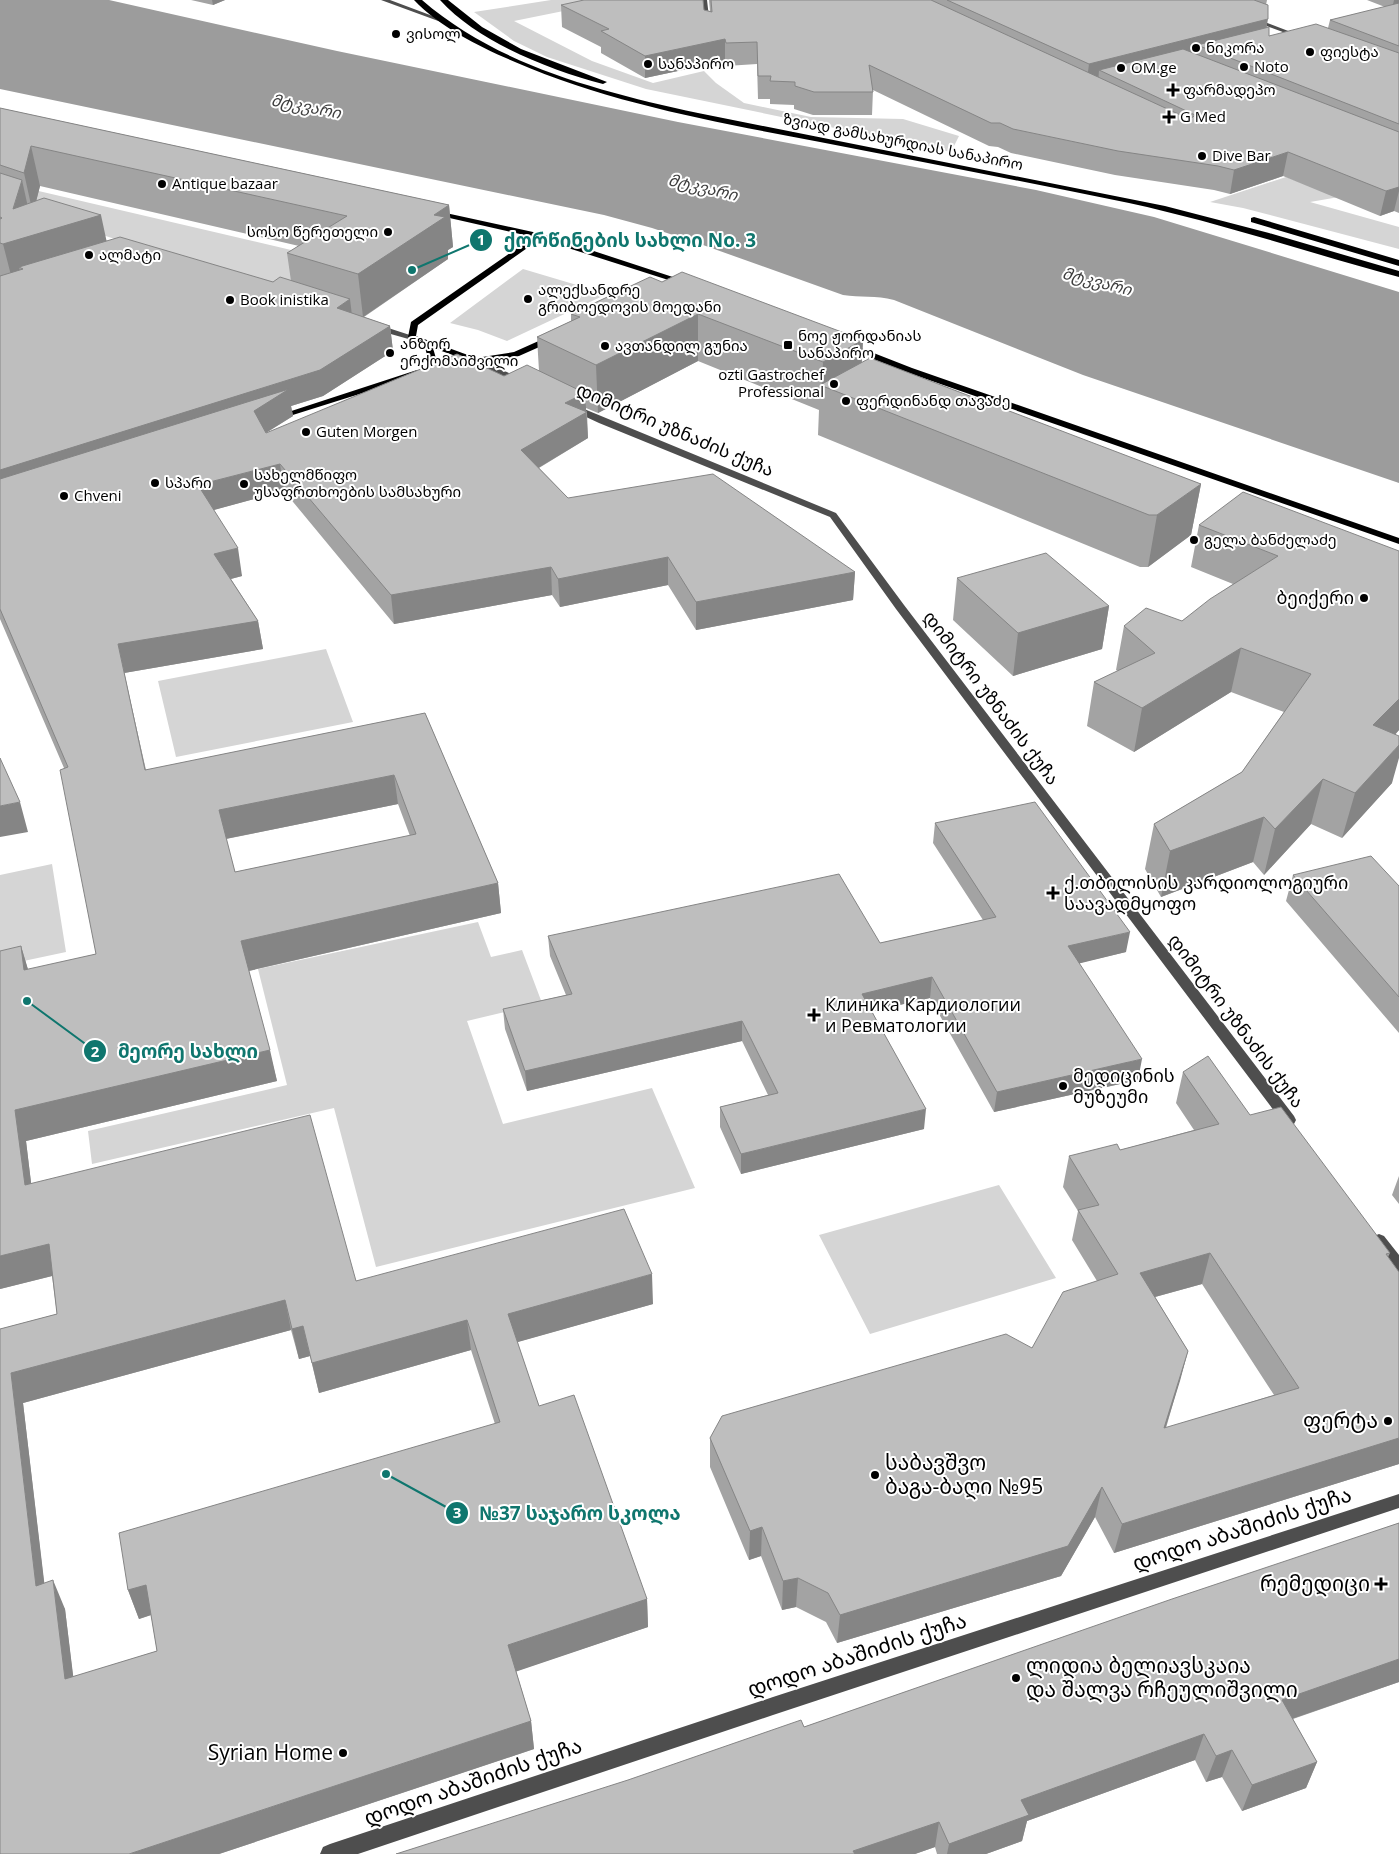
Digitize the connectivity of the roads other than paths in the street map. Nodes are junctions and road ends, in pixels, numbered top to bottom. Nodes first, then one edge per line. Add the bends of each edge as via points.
1 (384, 0) edge
2 (418, 0) edge
3 (444, 0) edge
4 (704, 0) edge
5 (1244, 16) edge
6 (443, 21) junction
7 (709, 31) edge
8 (1297, 36) junction
9 (1309, 36) edge
10 (1290, 39) edge
11 (612, 84) dead end
12 (628, 89) dead end
13 (662, 98) dead end
14 (784, 123) dead end
15 (1062, 177) dead end
16 (430, 211) edge
17 (1243, 217) dead end
18 (539, 236) junction
19 (1399, 263) edge
20 (1399, 274) edge
21 (673, 277) junction
22 (657, 285) edge
23 (699, 287) edge
24 (366, 324) edge
25 (558, 335) edge
26 (412, 337) junction
27 (428, 343) junction
28 (840, 343) edge
29 (479, 362) junction
30 (438, 368) junction
31 (534, 388) edge
32 (559, 400) edge
33 (264, 421) edge
34 (1399, 541) edge
35 (1298, 1132) edge
36 (1375, 1234) edge
37 (1399, 1266) edge
38 (1399, 1501) edge
39 (330, 1854) edge

1 - 6 street
2 - 6 highway, ზვიად გამსახურდიას სანაპირო
3 - 11 highway via 471,23 503,42 562,68
4 - 7 street
5 - 8 street
6 - 20 highway, ზვიად გამსახურდიას სანაპირო via 484,46 542,72 633,101 1175,210
8 - 9 street
8 - 10 street
12 - 13 highway
14 - 15 highway, ზვიად გამსახურდიას სანაპირო
16 - 18 main road
17 - 19 highway
18 - 21 main road
18 - 26 main road via 414,324
21 - 22 main road
21 - 23 main road
24 - 26 street
25 - 29 main road via 516,354
26 - 27 main road
27 - 29 main road
27 - 30 main road
28 - 34 main road
29 - 30 main road
29 - 31 street
30 - 33 main road via 389,380
32 - 35 street, დიმიტრი უზნაძის ქუჩა via 602,421 833,515
36 - 37 street
38 - 39 street, დოდო აბაშიძის ქუჩა

